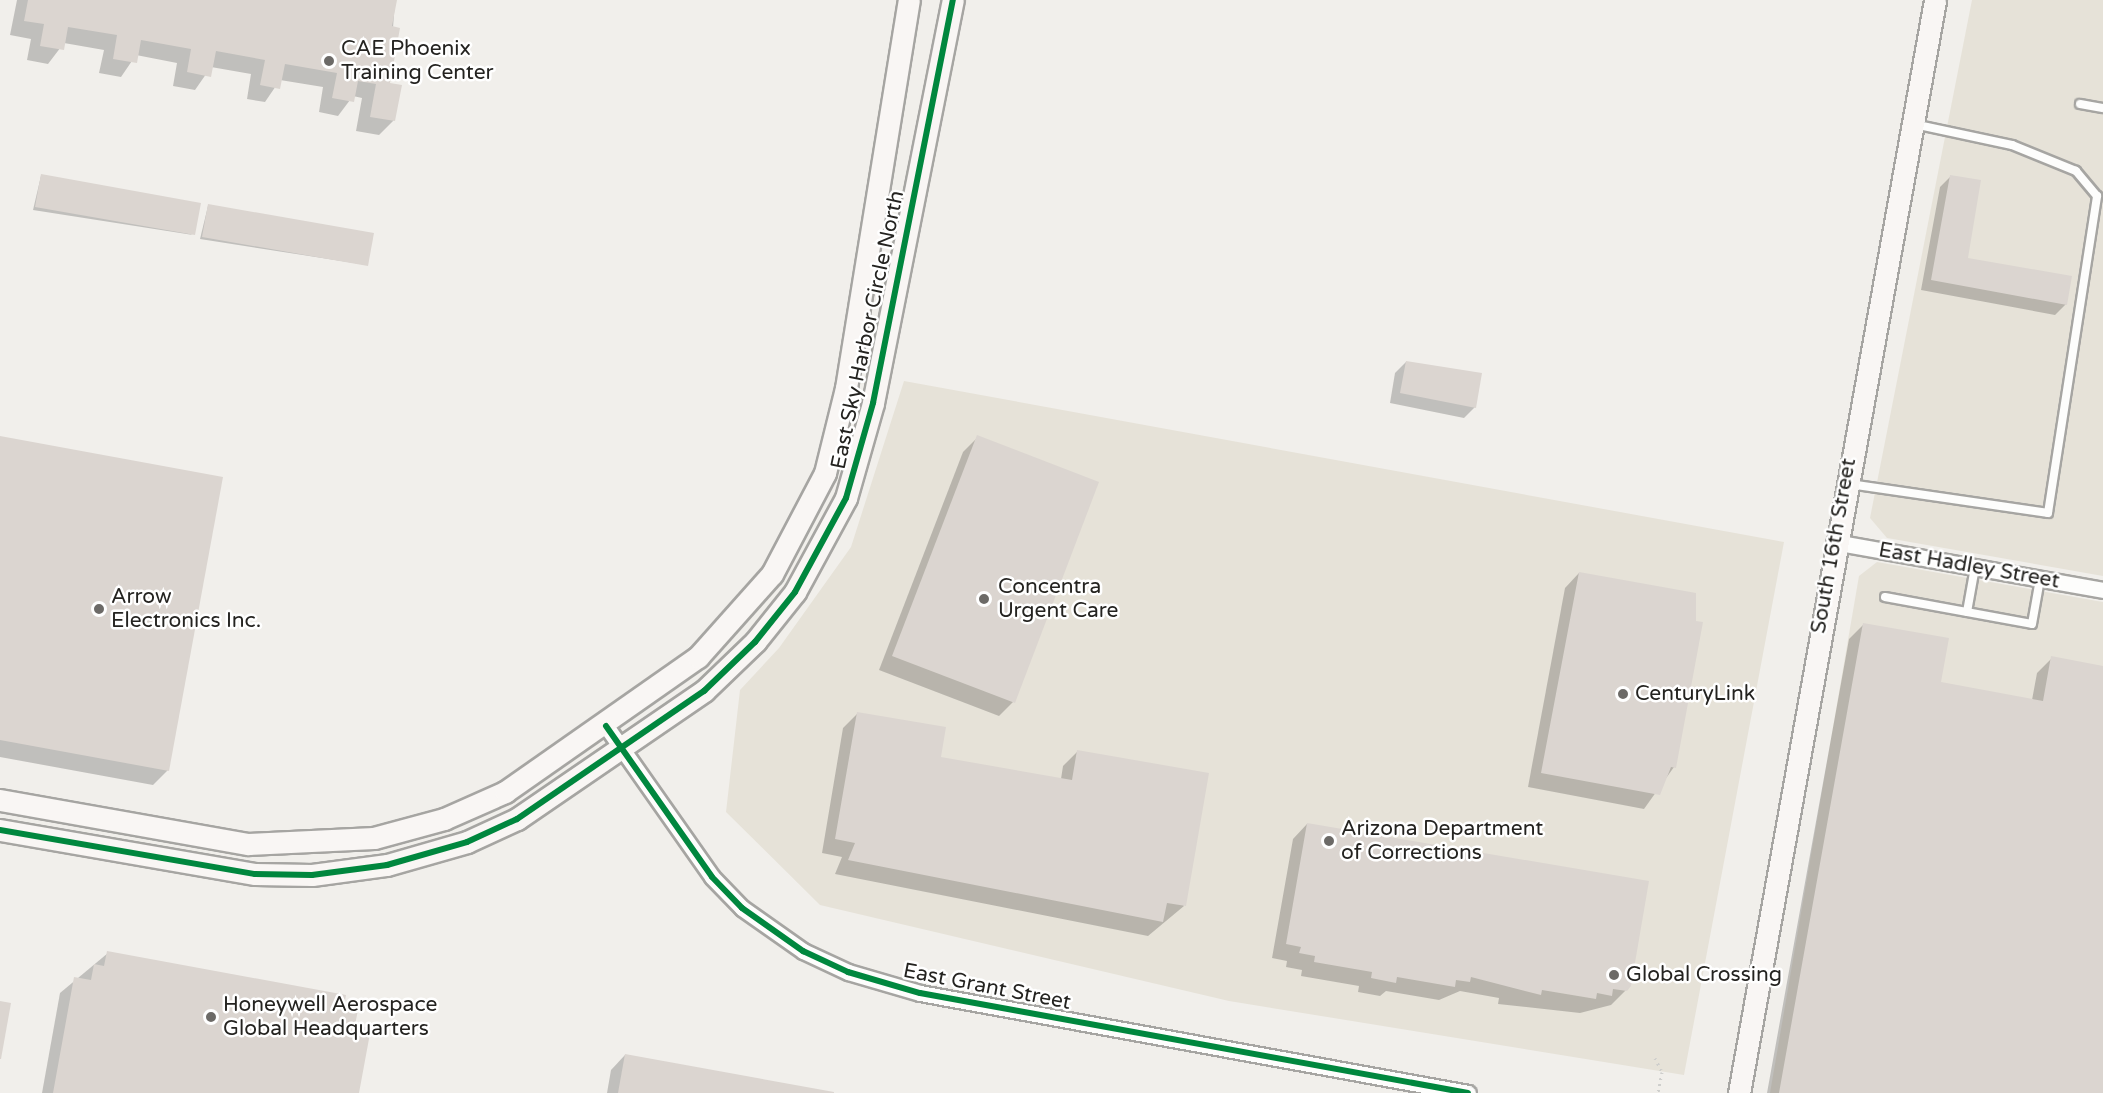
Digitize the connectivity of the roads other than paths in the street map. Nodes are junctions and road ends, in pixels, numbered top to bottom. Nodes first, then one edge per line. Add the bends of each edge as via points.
1 (909, 0) edge
2 (953, 0) edge
3 (1935, 0) edge
4 (2079, 104) dead end
5 (2103, 108) edge
6 (1913, 124) junction
7 (1845, 483) junction
8 (1834, 542) junction
9 (1975, 567) junction
10 (2040, 579) junction
11 (2103, 590) edge
12 (1885, 597) dead end
13 (1967, 612) junction
14 (606, 726) junction
15 (622, 750) junction
16 (0, 800) edge
17 (483, 804) junction
18 (0, 830) edge
19 (411, 860) junction
20 (1468, 1093) edge
21 (1739, 1093) edge

1 - 14 street, East Sky Harbor Circle North via 846,388 825,472 788,548 739,616 698,657
2 - 15 street, East Sky Harbor Circle North via 873,403 846,498 795,592 755,642 704,691
3 - 6 street, South 16th Street
4 - 5 lane
6 - 7 street, South 16th Street
6 - 7 lane via 2012,145 2076,171 2097,196 2048,513
7 - 8 street, South 16th Street
8 - 9 street, East Hadley Street
8 - 21 street, South 16th Street
9 - 10 street, East Hadley Street
9 - 13 lane
10 - 11 street, East Hadley Street
10 - 13 lane via 2032,624
12 - 13 lane
14 - 15 street, East Grant Street
14 - 17 street, East Sky Harbor Circle North
15 - 19 street, East Sky Harbor Circle North via 509,823
15 - 20 street, East Grant Street via 712,877 742,908 803,951 848,972 920,993
16 - 17 street, East Sky Harbor Circle North via 211,838 284,845 382,836
17 - 19 street via 467,822 424,845
18 - 19 street, East Sky Harbor Circle North via 255,874 337,873

